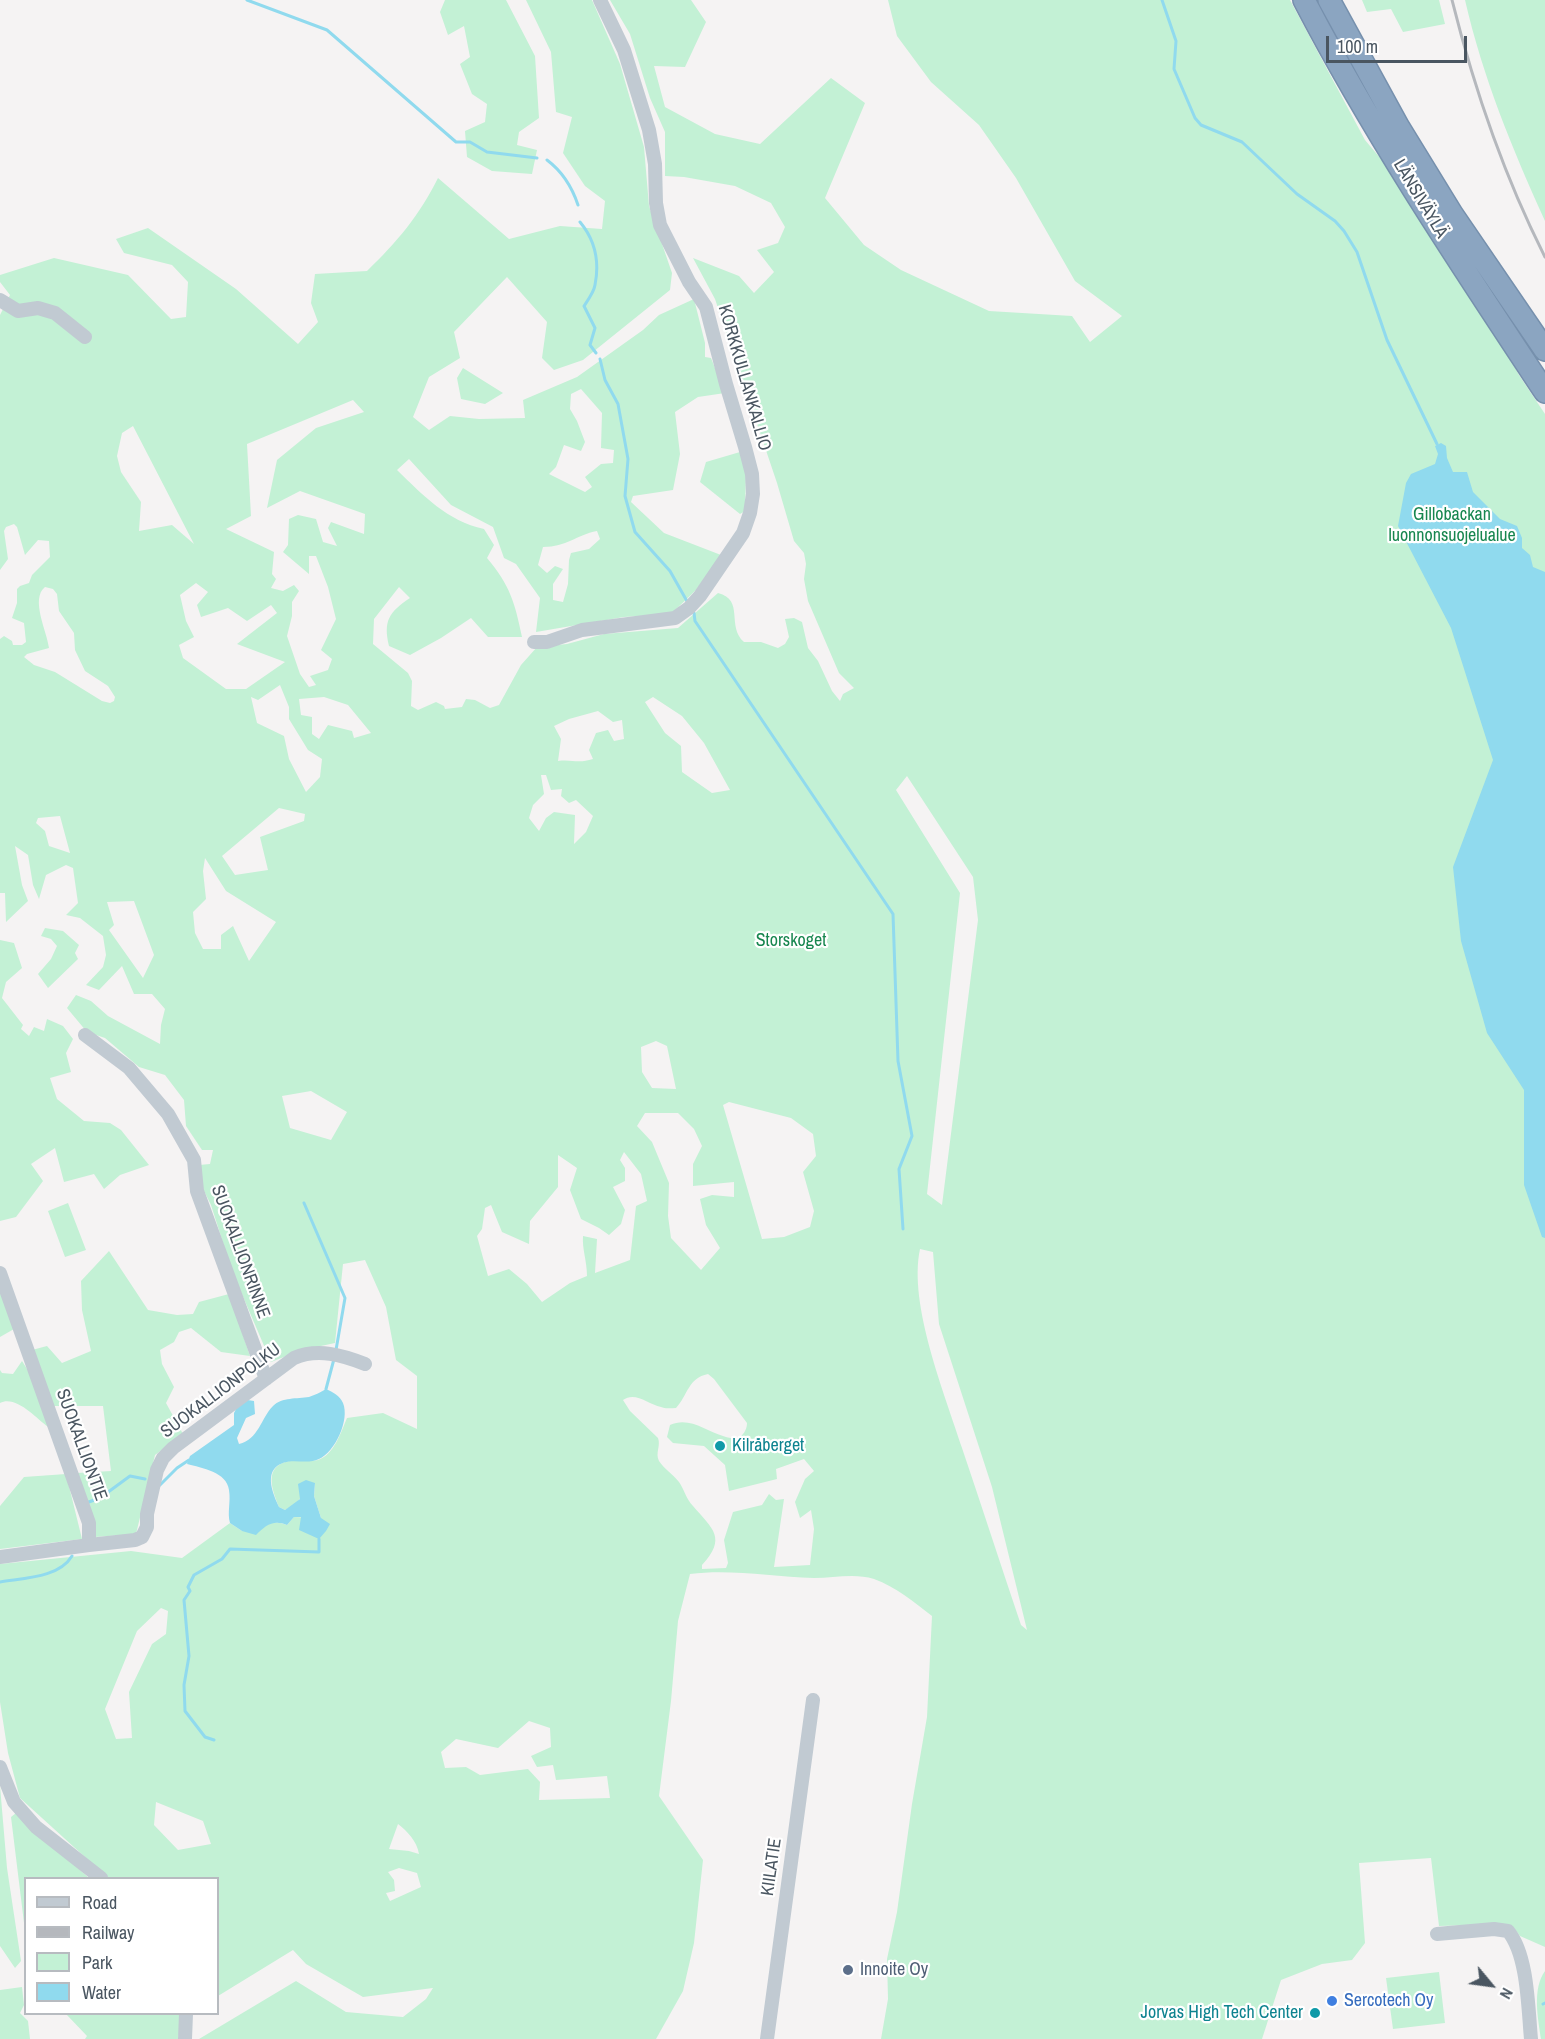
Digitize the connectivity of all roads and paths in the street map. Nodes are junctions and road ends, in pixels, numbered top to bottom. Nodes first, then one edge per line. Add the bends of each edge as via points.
1 (600, 0) edge
2 (1304, 0) edge
3 (1329, 0) edge
4 (0, 300) edge
5 (85, 338) dead end
6 (1545, 350) edge
7 (1545, 392) edge
8 (534, 642) dead end
9 (85, 1035) dead end
10 (0, 1273) edge
11 (365, 1364) dead end
12 (266, 1379) junction
13 (89, 1545) junction
14 (0, 1557) edge
15 (813, 1700) dead end
16 (0, 1767) edge
17 (99, 1877) edge
18 (1437, 1934) dead end
19 (186, 2015) edge
20 (184, 2039) edge
21 (767, 2039) edge
22 (1531, 2039) edge

1 - 8 street, KORKKULLANKALLIO via 624,50 649,130 660,225 706,307 752,474 753,494 743,533 689,608 675,618 582,630 547,642
2 - 7 highway, LÄNSIVÄYLÄ via 1441,234
3 - 6 highway, LÄNSIVÄYLÄ via 1452,214
4 - 5 street via 18,311 38,308 56,313
9 - 12 street, SUOKALLIONRINNE via 129,1068 168,1114 189,1149 194,1160 196,1191
10 - 13 street, SUOKALLIONTIE via 89,1523
11 - 12 street, SUOKALLIONPOLKU via 337,1355 307,1353
12 - 13 street, SUOKALLIONPOLKU via 163,1458 142,1537
13 - 14 street
15 - 21 street, KIILATIE
16 - 17 street via 14,1802 36,1827
18 - 22 street via 1508,1931 1522,1960
19 - 20 street

